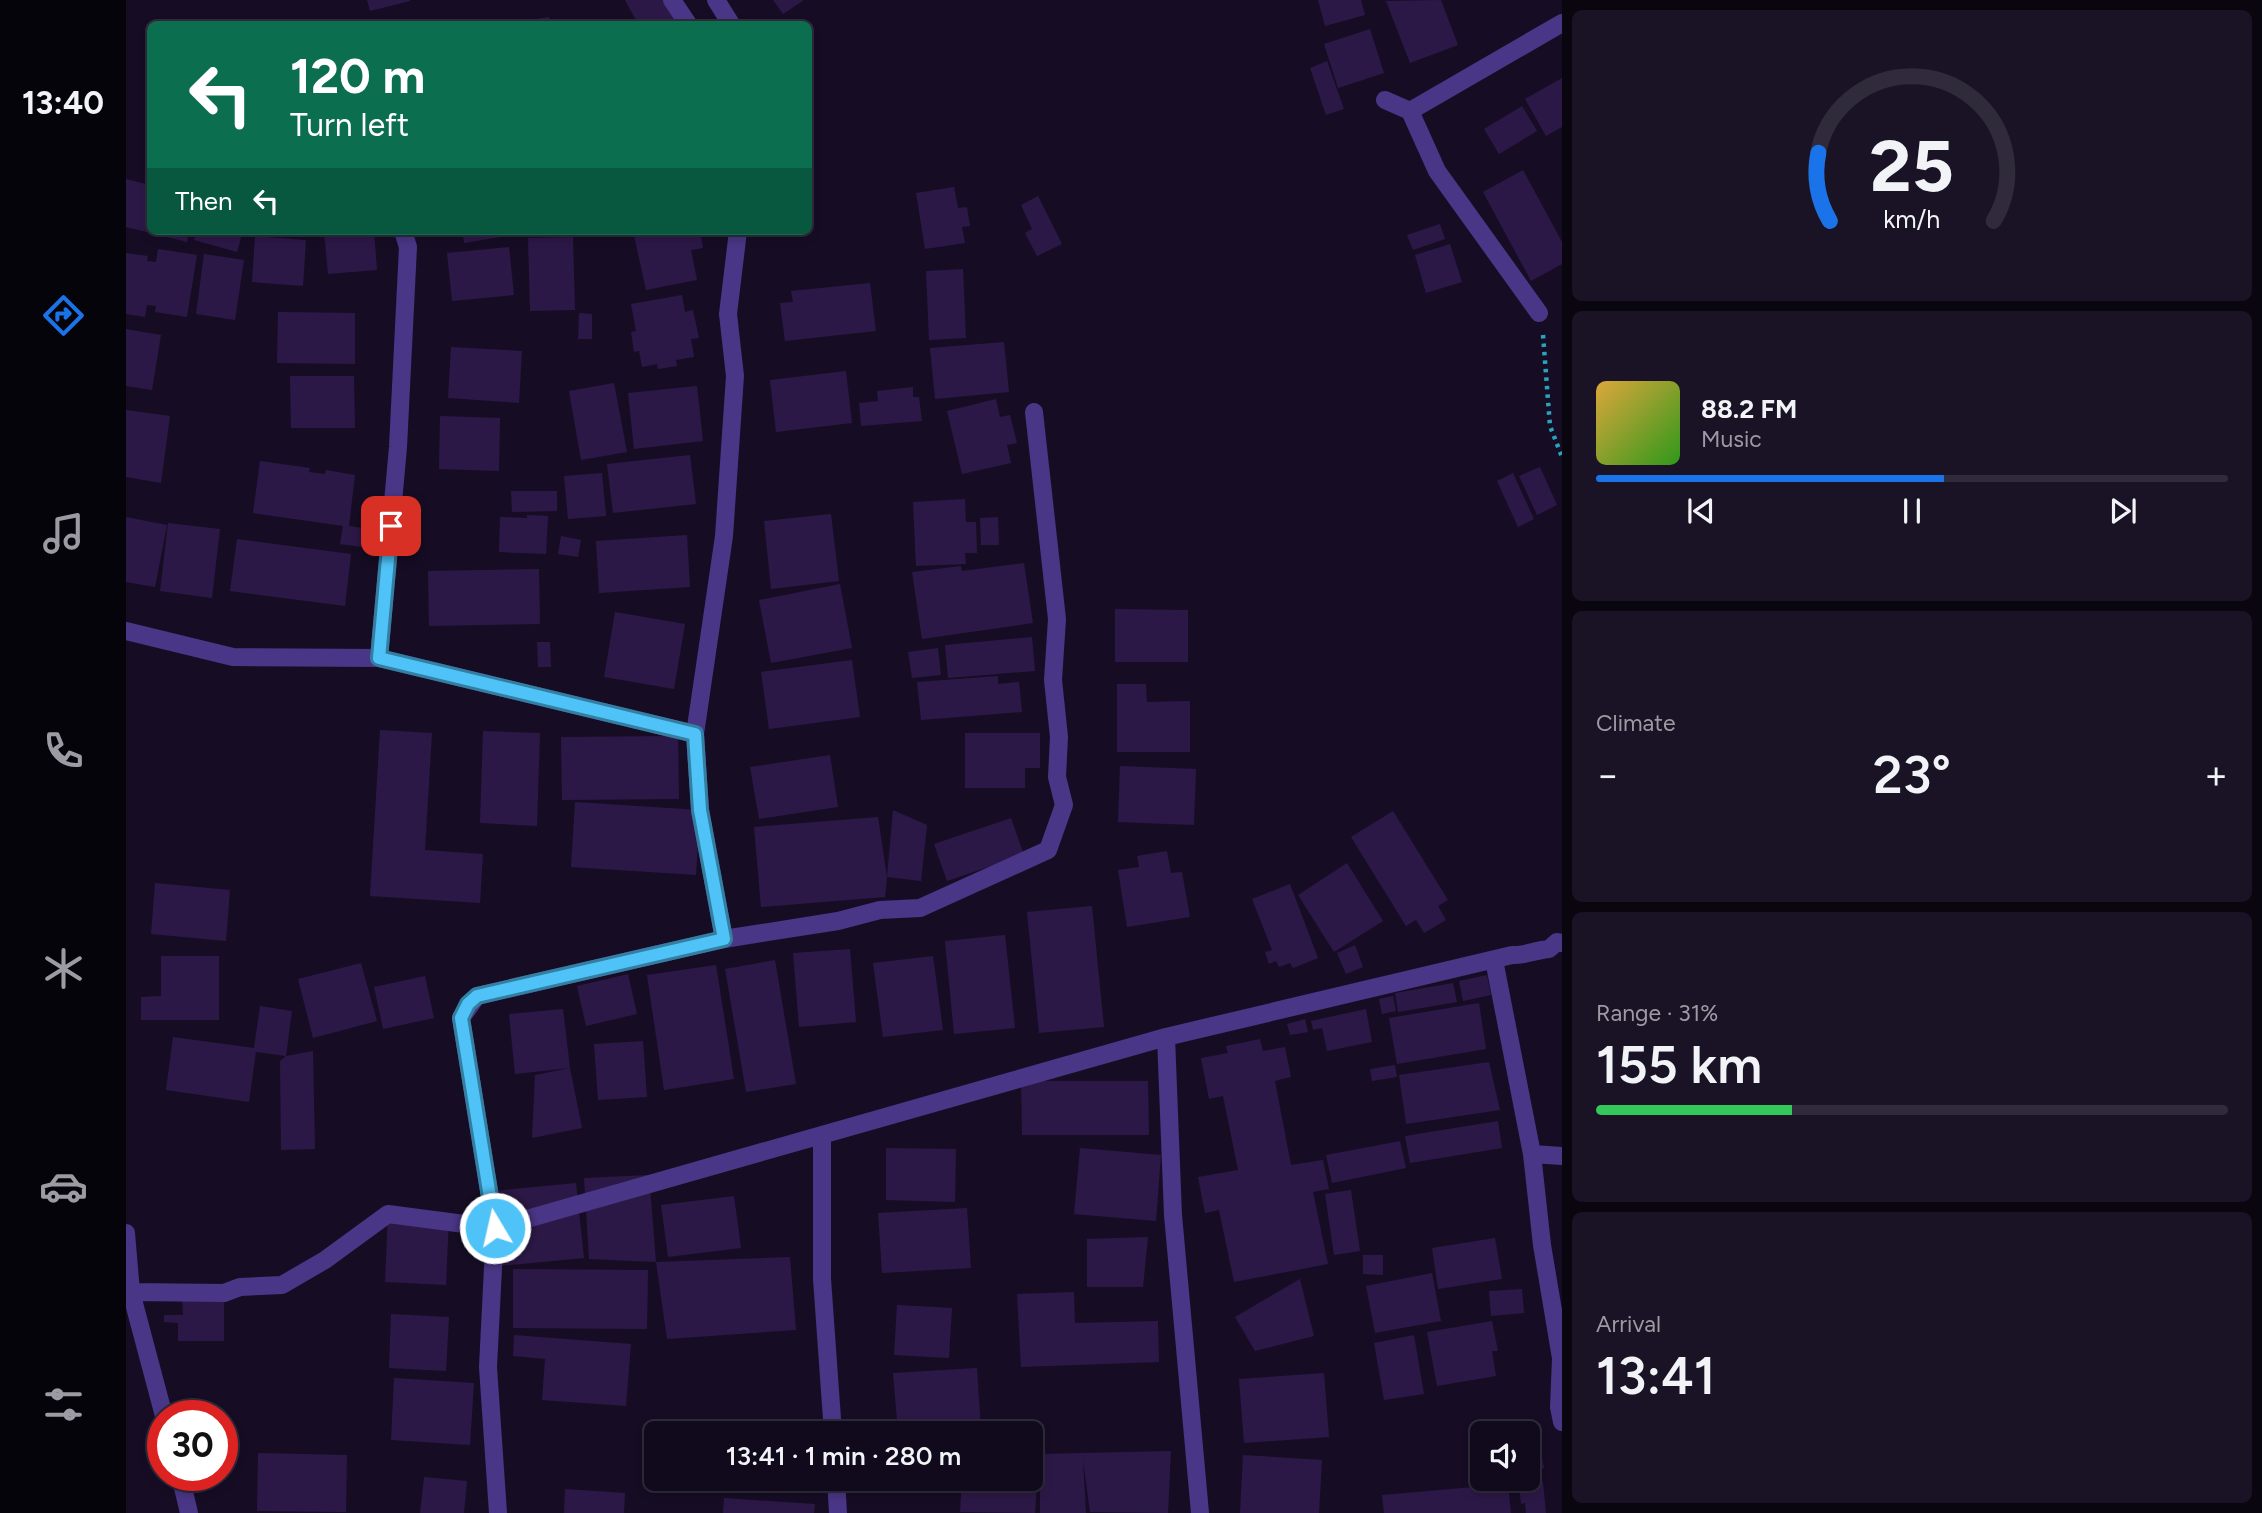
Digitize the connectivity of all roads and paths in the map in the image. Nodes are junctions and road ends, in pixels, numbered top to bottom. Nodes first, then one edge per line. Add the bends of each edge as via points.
1 (716, 0) edge
2 (676, 2) edge
3 (686, 21) edge
4 (728, 21) edge
5 (1562, 23) edge
6 (1385, 100) dead end
7 (1410, 111) junction
8 (404, 235) edge
9 (737, 235) edge
10 (1539, 313) joint
11 (1034, 412) dead end
12 (1562, 457) edge
13 (126, 631) edge
14 (379, 658) junction
15 (695, 734) junction
16 (724, 939) junction
17 (1562, 943) edge
18 (1493, 960) junction
19 (1166, 1037) junction
20 (822, 1135) junction
21 (1532, 1154) junction
22 (1562, 1156) edge
23 (495, 1228) junction
24 (126, 1233) edge
25 (131, 1292) junction
26 (160, 1400) edge
27 (1561, 1412) edge
28 (832, 1421) edge
29 (184, 1491) edge
30 (837, 1491) edge
31 (189, 1513) edge
32 (498, 1513) edge
33 (838, 1513) edge
34 (1200, 1513) edge

1 - 4 street
2 - 3 street
5 - 7 street
6 - 7 street
7 - 10 street via 1437,171
8 - 14 street via 408,247 398,447
9 - 15 street via 728,314 735,376 724,536
10 - 12 path via 1550,426
11 - 16 street via 1057,619 1053,680 1059,737 1057,777 1064,805 1048,850 920,908 880,909 838,922
13 - 14 street via 233,657
14 - 15 street
15 - 16 street via 700,810
16 - 23 street via 477,996 468,1004 461,1018
17 - 18 street
18 - 19 street
18 - 21 street
19 - 20 street
19 - 34 street via 1173,1215
20 - 23 street
20 - 28 street via 822,1279
21 - 22 street
21 - 27 street via 1561,1358
23 - 25 street via 388,1214 282,1285 240,1287 223,1293
23 - 32 street via 488,1367
24 - 25 street
25 - 26 street
29 - 31 street
30 - 33 street

